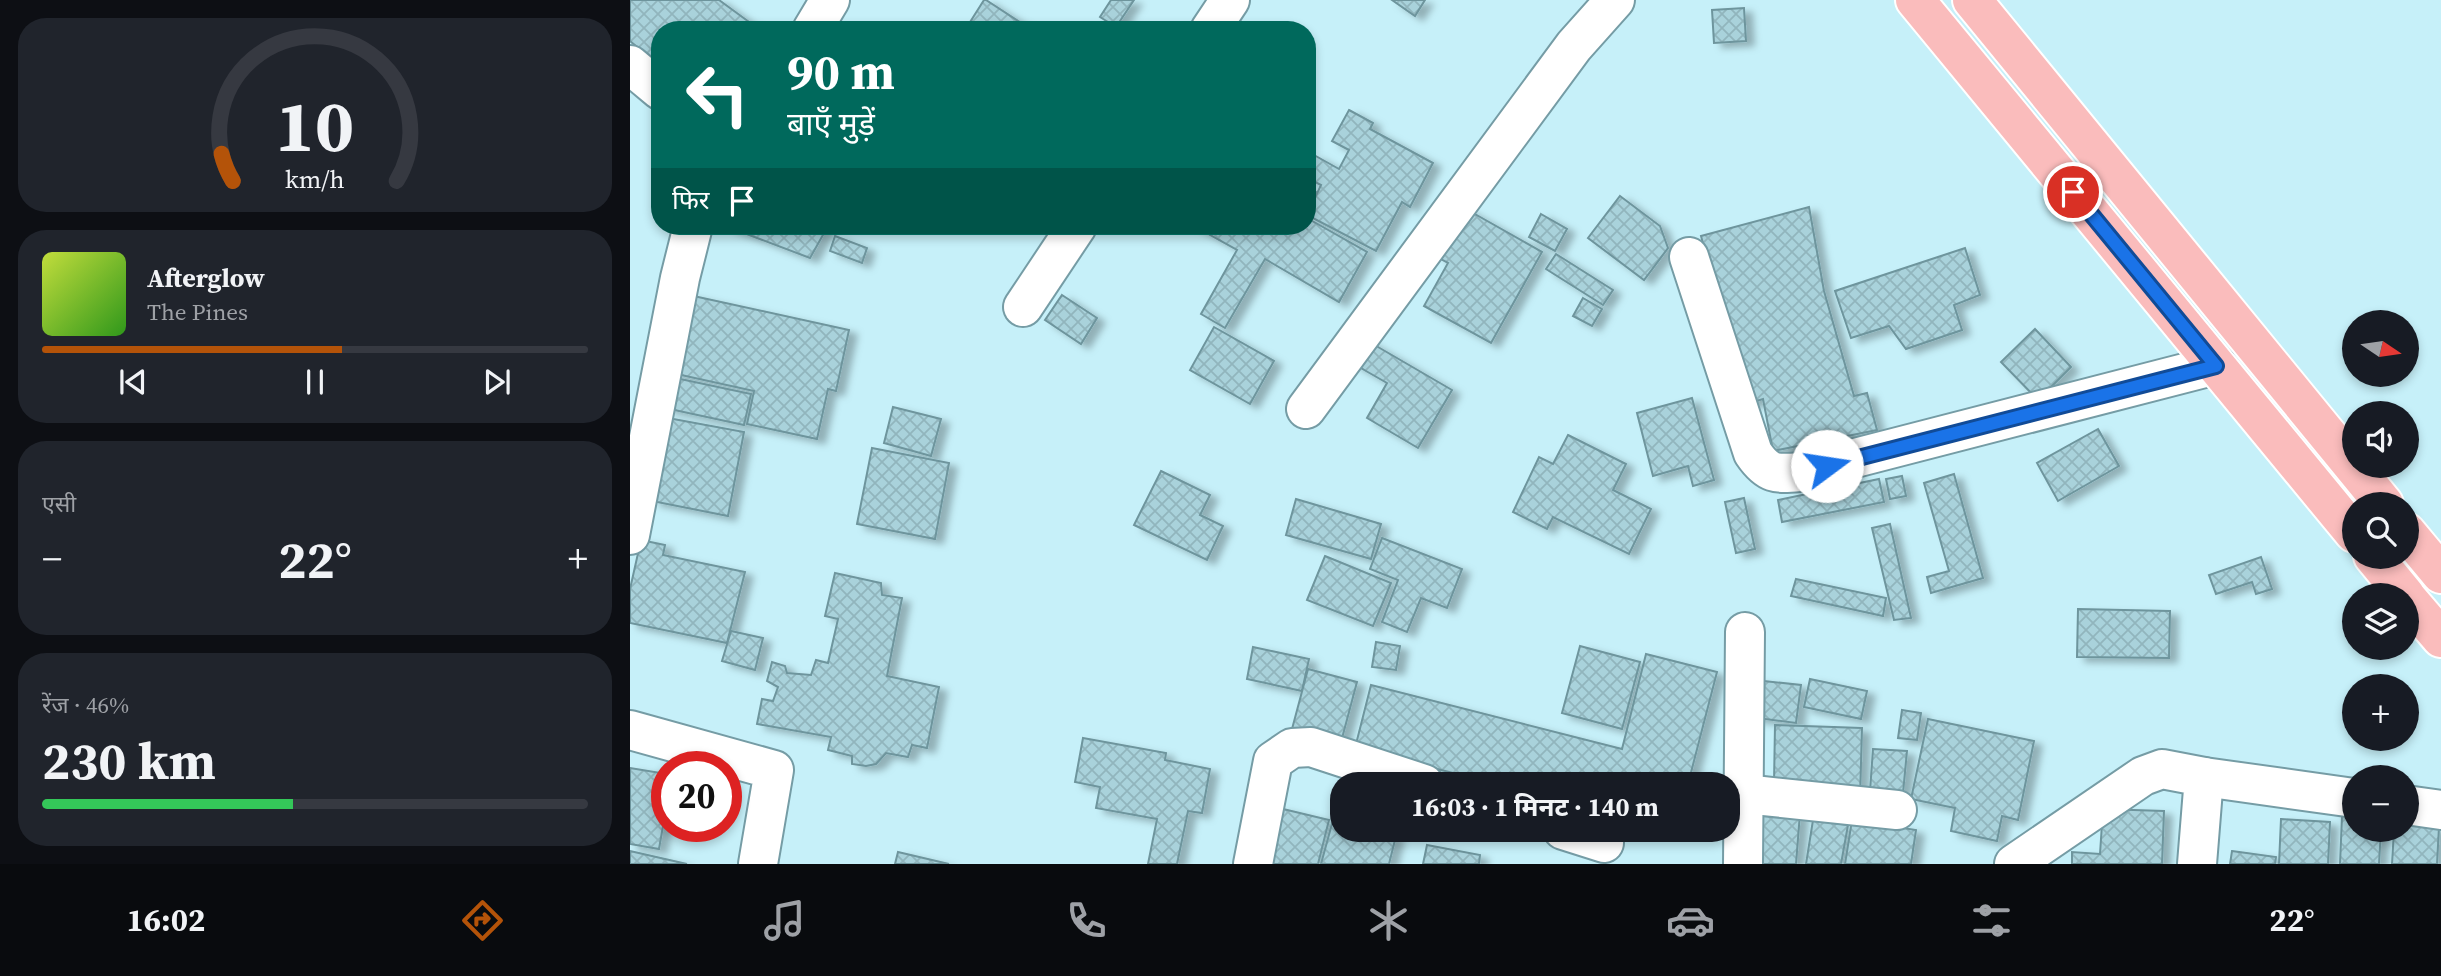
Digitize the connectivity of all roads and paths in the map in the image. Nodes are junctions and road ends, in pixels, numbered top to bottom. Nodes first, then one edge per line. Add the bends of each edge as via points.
1 (830, 0) edge
2 (1230, 0) edge
3 (1615, 0) edge
4 (1915, 0) edge
5 (1972, 0) edge
6 (817, 21) edge
7 (1216, 21) edge
8 (630, 65) edge
9 (651, 82) edge
10 (691, 235) edge
11 (1071, 235) edge
12 (1689, 257) dead end
13 (1023, 307) dead end
14 (2216, 366) junction
15 (1306, 409) dead end
16 (2374, 492) edge
17 (2342, 518) edge
18 (630, 536) edge
19 (2419, 546) edge
20 (2384, 569) edge
21 (2440, 569) edge
22 (2395, 583) edge
23 (2419, 585) edge
24 (2419, 612) edge
25 (1745, 632) dead end
26 (2441, 638) edge
27 (630, 730) edge
28 (1387, 772) edge
29 (2204, 777) junction
30 (1744, 794) junction
31 (2342, 796) edge
32 (2419, 807) edge
33 (1897, 810) dead end
34 (2441, 810) edge
35 (1601, 842) edge
36 (1604, 843) dead end
37 (758, 864) edge
38 (1253, 864) edge
39 (1743, 864) edge
40 (2014, 864) edge
41 (2197, 864) edge

1 - 6 street
2 - 7 street
3 - 15 street via 1574,46
4 - 14 main road
5 - 16 main road
8 - 9 street
10 - 18 street
11 - 13 street
12 - 14 street via 1753,453 1762,467 1777,474 1801,472
14 - 17 main road
19 - 21 main road
20 - 22 main road
21 - 23 street
24 - 26 main road
25 - 30 street
27 - 37 street via 774,770
28 - 38 street via 1311,747 1292,748 1273,761
29 - 31 street
29 - 40 street via 2162,769 2143,776
29 - 41 street
30 - 33 street
30 - 39 street
32 - 34 street
35 - 36 street

